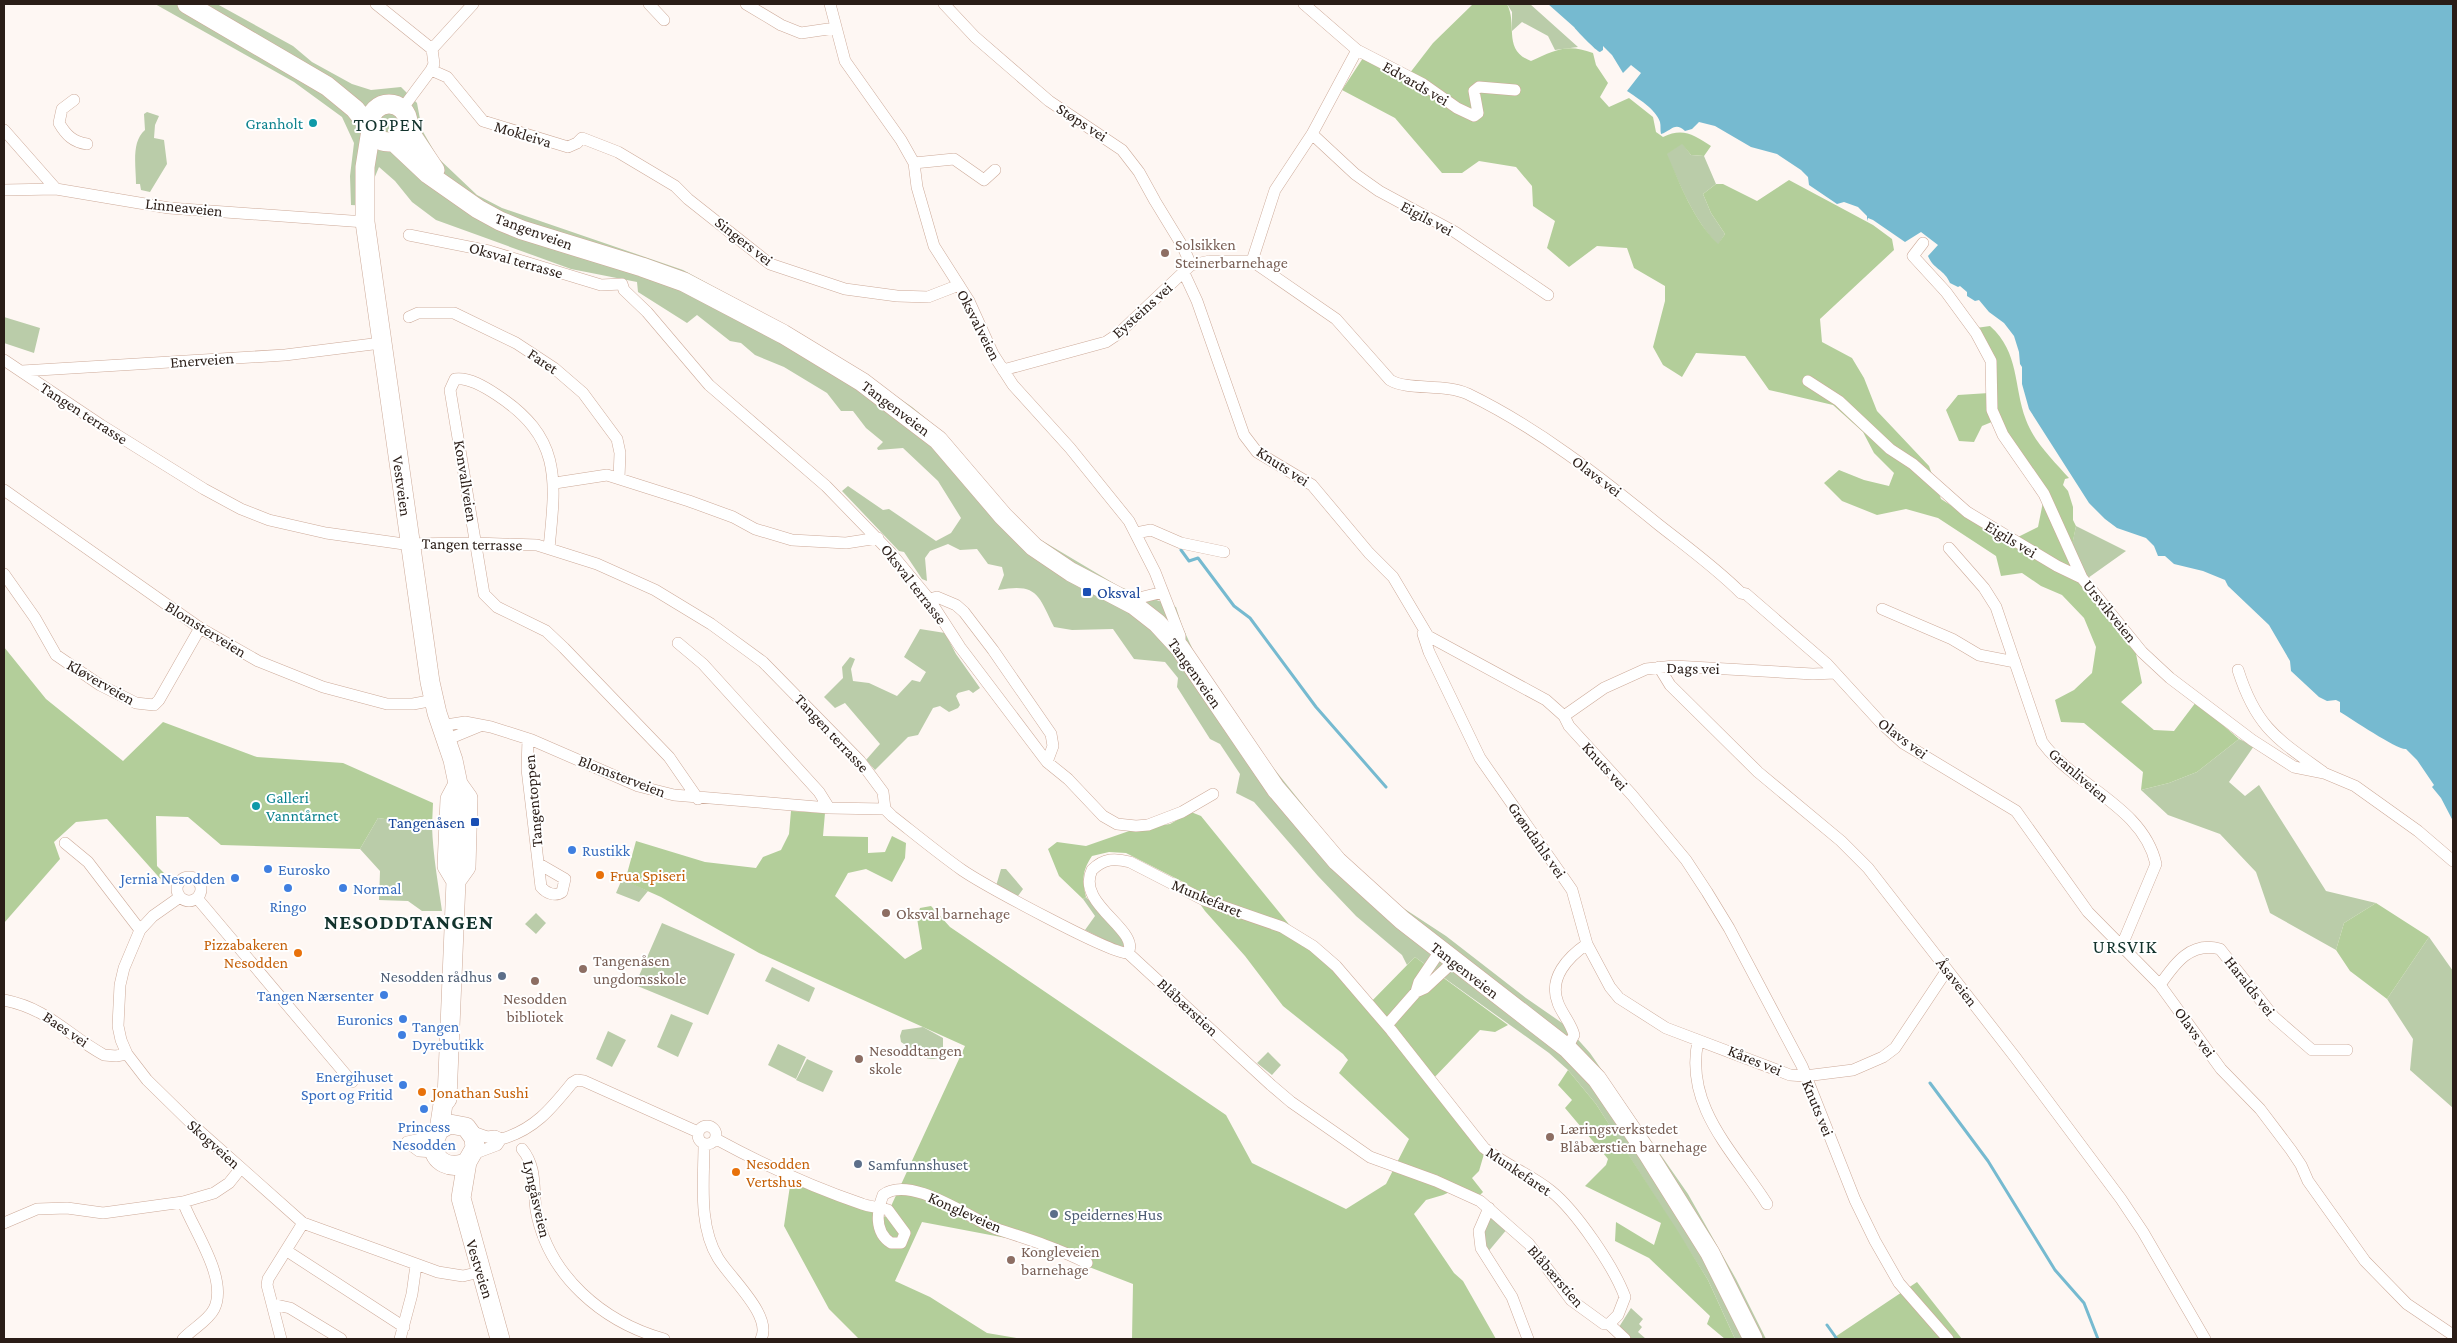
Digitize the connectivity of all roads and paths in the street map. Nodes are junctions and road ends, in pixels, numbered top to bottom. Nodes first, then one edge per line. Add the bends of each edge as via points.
1 (187, 4) edge
2 (376, 4) edge
3 (649, 4) edge
4 (746, 4) edge
5 (830, 4) edge
6 (944, 4) edge
7 (1304, 4) edge
8 (465, 6) edge
9 (664, 20) dead end
10 (835, 28) junction
11 (432, 49) junction
12 (1357, 50) junction
13 (432, 70) junction
14 (327, 86) junction
15 (1515, 90) dead end
16 (74, 100) dead end
17 (400, 112) junction
18 (371, 129) junction
19 (4, 130) edge
20 (1312, 134) junction
21 (393, 142) junction
22 (577, 143) joint
23 (87, 144) dead end
24 (914, 164) junction
25 (995, 170) dead end
26 (365, 185) junction
27 (446, 185) junction
28 (56, 189) junction
29 (4, 190) edge
30 (365, 222) junction
31 (409, 235) dead end
32 (1923, 242) dead end
33 (1252, 261) junction
34 (630, 263) junction
35 (1187, 269) junction
36 (622, 284) junction
37 (959, 285) junction
38 (1548, 295) dead end
39 (409, 317) dead end
40 (381, 342) junction
41 (4, 360) edge
42 (1003, 370) junction
43 (22, 371) junction
44 (1808, 381) dead end
45 (619, 478) junction
46 (554, 482) junction
47 (4, 490) edge
48 (1136, 533) junction
49 (878, 538) junction
50 (475, 543) junction
51 (410, 544) junction
52 (549, 548) junction
53 (1949, 548) dead end
54 (1224, 552) dead end
55 (4, 574) edge
56 (2082, 578) junction
57 (1163, 592) junction
58 (929, 599) junction
59 (1134, 605) junction
60 (1882, 609) dead end
61 (200, 628) junction
62 (1424, 632) junction
63 (678, 643) dead end
64 (1180, 648) junction
65 (2015, 662) junction
66 (1659, 667) junction
67 (2238, 670) dead end
68 (1835, 673) junction
69 (434, 700) junction
70 (1564, 716) junction
71 (443, 733) junction
72 (528, 739) junction
73 (1047, 762) junction
74 (2324, 773) junction
75 (1213, 794) dead end
76 (698, 799) junction
77 (829, 808) junction
78 (885, 809) junction
79 (65, 842) dead end
80 (2453, 861) edge
81 (539, 864) dead end
82 (180, 897) junction
83 (197, 898) junction
84 (140, 930) junction
85 (1587, 944) junction
86 (2122, 945) junction
87 (1128, 952) junction
88 (1446, 956) junction
89 (1947, 970) junction
90 (2160, 985) junction
91 (1416, 992) junction
92 (4, 1000) edge
93 (1387, 1025) junction
94 (1698, 1041) junction
95 (1567, 1048) junction
96 (2347, 1050) dead end
97 (127, 1054) junction
98 (1805, 1076) junction
99 (352, 1082) dead end
100 (447, 1098) junction
101 (465, 1128) junction
102 (698, 1132) junction
103 (501, 1139) junction
104 (716, 1139) junction
105 (704, 1144) junction
106 (437, 1145) junction
107 (522, 1149) dead end
108 (470, 1158) junction
109 (241, 1168) junction
110 (461, 1198) junction
111 (183, 1202) junction
112 (1767, 1204) dead end
113 (1489, 1208) junction
114 (4, 1223) edge
115 (303, 1223) junction
116 (287, 1251) junction
117 (1087, 1263) dead end
118 (416, 1265) junction
119 (480, 1272) junction
120 (272, 1304) junction
121 (1609, 1324) junction
122 (404, 1327) junction
123 (2453, 1335) edge
124 (183, 1339) edge
125 (281, 1339) edge
126 (341, 1339) edge
127 (400, 1339) edge
128 (500, 1339) edge
129 (664, 1339) edge
130 (761, 1339) edge
131 (1528, 1339) edge
132 (1625, 1339) edge
133 (1753, 1339) edge
134 (1948, 1339) edge
135 (2205, 1339) edge

1 - 14 main road
2 - 11 street
3 - 9 street
4 - 10 street via 781,26 801,33
5 - 10 street, Oksvalveien
6 - 35 street, Støps vei via 975,37 1050,100 1122,150 1140,172 1183,247
7 - 12 street, Edvards vei
8 - 11 street
10 - 24 street, Oksvalveien via 845,61 902,140
11 - 13 street
12 - 15 street, Edvards vei via 1423,84 1471,115 1478,112 1476,89 1487,86
12 - 20 street
13 - 17 street
13 - 22 street, Mokleiva via 447,77 483,121 568,147
14 - 17 main road
14 - 18 main road via 355,109
16 - 23 street via 62,108 59,122 70,137
17 - 18 main road via 381,106 374,112
17 - 21 main road via 406,133
17 - 27 main road, Tangenveien
18 - 21 main road via 379,139
18 - 26 main road, Vestveien via 366,151
19 - 28 street
20 - 33 street via 1275,190
20 - 38 street, Eigils vei via 1355,174 1379,191 1455,232
21 - 26 main road, Vestveien via 378,158
21 - 27 main road, Tangenveien via 428,174
22 - 37 street, Singers vei via 582,138 618,152 661,177 749,249 778,267 845,290 897,296 928,297
24 - 25 street via 954,159 984,180
24 - 37 street, Oksvalveien via 924,218 934,246
26 - 30 main road, Vestveien
27 - 34 main road, Tangenveien via 478,209 507,224
28 - 29 street, Linneaveien
28 - 30 street, Linneaveien via 169,208
30 - 40 main road, Vestveien
31 - 36 street, Oksval terrasse via 489,251 601,285
32 - 56 street, Ursvikveien via 1913,256 1955,303 1988,355 1992,368 1992,410 1997,424 2044,494
33 - 35 street, Eysteins vei via 1210,261
33 - 68 street, Olavs vei via 1336,319 1396,384 1454,389 1468,394 1592,470 1746,594
34 - 36 street
34 - 59 main road, Tangenveien via 684,282 806,347 862,382 938,440 1003,516 1039,551
35 - 42 street, Eysteins vei via 1106,342
35 - 62 street, Knuts vei via 1244,435 1257,452 1319,492 1346,528 1403,590
36 - 49 street, Oksval terrasse via 709,386 826,486
37 - 42 street, Oksvalveien
39 - 45 street, Faret via 418,313 454,313 516,343 554,368 583,393 614,435 620,453
40 - 43 street, Enerveien via 286,355
40 - 51 main road, Vestveien
41 - 43 street, Tangen terrasse
42 - 48 street, Oksvalveien via 1101,485
43 - 51 street, Tangen terrasse via 101,425 241,509 269,520 326,533
44 - 56 street, Eigils vei via 1839,401 1890,449 1986,524
45 - 46 street via 608,475
45 - 49 street via 785,538 818,543
46 - 50 street, Konvallveien via 546,446 523,415 479,384 454,379 450,390
46 - 52 street, Konvallveien
47 - 61 street, Blomsterveien
48 - 54 street via 1151,530 1181,543
48 - 57 street, Oksvalveien
49 - 58 street, Oksval terrasse
50 - 51 street, Tangen terrasse
50 - 52 street, Tangen terrasse
50 - 76 street, Konvallveien via 482,588 490,602 546,631 564,648 669,757
51 - 69 main road, Vestveien
52 - 78 street, Tangen terrasse via 597,564 655,590 764,662 860,761 883,792
53 - 65 street, Granliveien via 1996,607
55 - 61 street, Kløverveien via 36,618 56,655 100,685 142,705 154,705 159,700
56 - 74 street, Ursvikveien via 2142,652 2170,678 2285,762 2300,769
57 - 59 street via 1143,596
57 - 64 street, Oksvalveien via 1180,636
58 - 73 street, Oksval terrasse via 960,647
58 - 73 street via 937,597 956,605 993,650 1051,734 1053,746
59 - 64 main road, Tangenveien via 1157,623
60 - 65 street via 1952,639 1979,655
61 - 69 street, Blomsterveien via 258,661 323,687 396,705
62 - 70 street, Knuts vei via 1440,645 1546,700
62 - 85 street, Grøndahls vei via 1429,652 1480,758 1572,890
63 - 77 street via 703,664 819,792
64 - 88 main road, Tangenveien via 1256,761 1317,839 1355,880
65 - 86 street, Granliveien via 2046,748 2139,829 2154,854 2156,864
66 - 68 street, Dags vei
66 - 70 street, Dags vei via 1628,675
66 - 89 street, Åsaveien via 1670,685 1758,772 1851,850
67 - 74 street via 2250,705 2270,731
68 - 86 street, Olavs vei via 1880,723 1903,742 2016,811 2088,912
69 - 71 main road, Vestveien
70 - 98 street, Knuts vei via 1569,726 1686,860 1729,928
71 - 72 street, Blomsterveien via 480,726
71 - 100 main road, Vestveien via 458,784 450,799 447,866 456,881
72 - 76 street, Blomsterveien via 638,786
72 - 81 street, Tangentoppen via 527,769
73 - 75 street, Oksval terrasse via 1068,779 1095,809 1117,824 1136,826 1159,822
74 - 80 street, Ursvikveien via 2376,799
76 - 77 street, Blomsterveien
77 - 78 street, Blomsterveien
78 - 87 street, Blåbærstien via 963,870 1071,929 1119,952
79 - 84 street via 88,862
82 - 83 street via 186,901
82 - 83 street via 177,886 189,877 200,884
82 - 84 street, Skogveien via 153,916
83 - 99 street
84 - 97 street, Skogveien via 120,985 118,1026
85 - 94 street, Kåres vei via 1619,998 1654,1021
85 - 95 street via 1568,958 1558,980 1557,1000 1574,1035
86 - 90 street, Olavs vei
87 - 93 street, Munkefaret via 1130,941 1099,906 1090,883 1092,870 1110,859 1130,862 1204,900 1267,921 1297,935 1336,966
87 - 113 street, Blåbærstien via 1248,1065 1315,1119 1370,1158 1436,1181
88 - 91 street via 1419,982
88 - 91 street via 1425,988
88 - 95 main road, Tangenveien
89 - 98 street, Kåres vei via 1895,1048 1883,1057 1853,1070
89 - 135 street, Åsaveien via 2121,1199
90 - 96 street, Haralds vei via 2180,958 2191,950 2202,947 2220,949 2274,1017 2312,1050
90 - 123 street, Olavs vei via 2221,1069 2260,1109 2291,1150 2308,1181 2365,1262 2407,1304
91 - 93 street
92 - 97 street, Baes vei via 24,1004 40,1012 104,1055
93 - 121 street, Munkefaret via 1484,1148 1499,1161 1550,1191 1568,1208 1605,1260 1625,1297 1618,1316
94 - 98 street, Kåres vei via 1719,1046 1790,1075
94 - 112 street via 1696,1081 1708,1114
95 - 133 main road, Tangenveien via 1607,1093 1648,1154 1710,1253
97 - 109 street, Skogveien via 158,1093
98 - 134 street, Knuts vei via 1875,1241 1898,1283
100 - 101 main road
100 - 106 main road, Vestveien
101 - 103 street
101 - 106 main road via 450,1124
101 - 108 main road via 475,1143
102 - 103 street, Kongleveien via 577,1080 539,1121 518,1134
102 - 104 street, Kongleveien via 704,1126 711,1127 716,1132
102 - 105 street via 699,1140
103 - 108 street, Kongleveien
104 - 105 street via 711,1144
104 - 117 street, Kongleveien via 770,1166 878,1209 883,1195 890,1190 922,1193 996,1228 1062,1250
105 - 130 street via 707,1234 717,1257 760,1314 764,1328
106 - 108 main road via 454,1166
106 - 110 main road, Vestveien via 454,1191
107 - 129 street, Lyngåsveien via 533,1170 541,1228 554,1259 570,1281 613,1318
108 - 110 main road, Vestveien
109 - 111 street via 229,1183 214,1193
109 - 115 street, Skogveien
110 - 119 main road, Vestveien
111 - 114 street via 103,1213 67,1208 37,1209
111 - 124 street via 211,1263 216,1295 213,1310
113 - 121 street, Blåbærstien via 1529,1244 1572,1300 1604,1324
113 - 131 street via 1479,1231 1481,1248 1512,1296
115 - 116 street
115 - 118 street, Skogveien
116 - 120 street via 268,1279
116 - 122 street
118 - 119 street, Skogveien via 452,1276
118 - 122 street
119 - 128 main road, Vestveien
120 - 125 street
120 - 126 street via 290,1308
121 - 132 street, Blåbærstien
122 - 127 street

